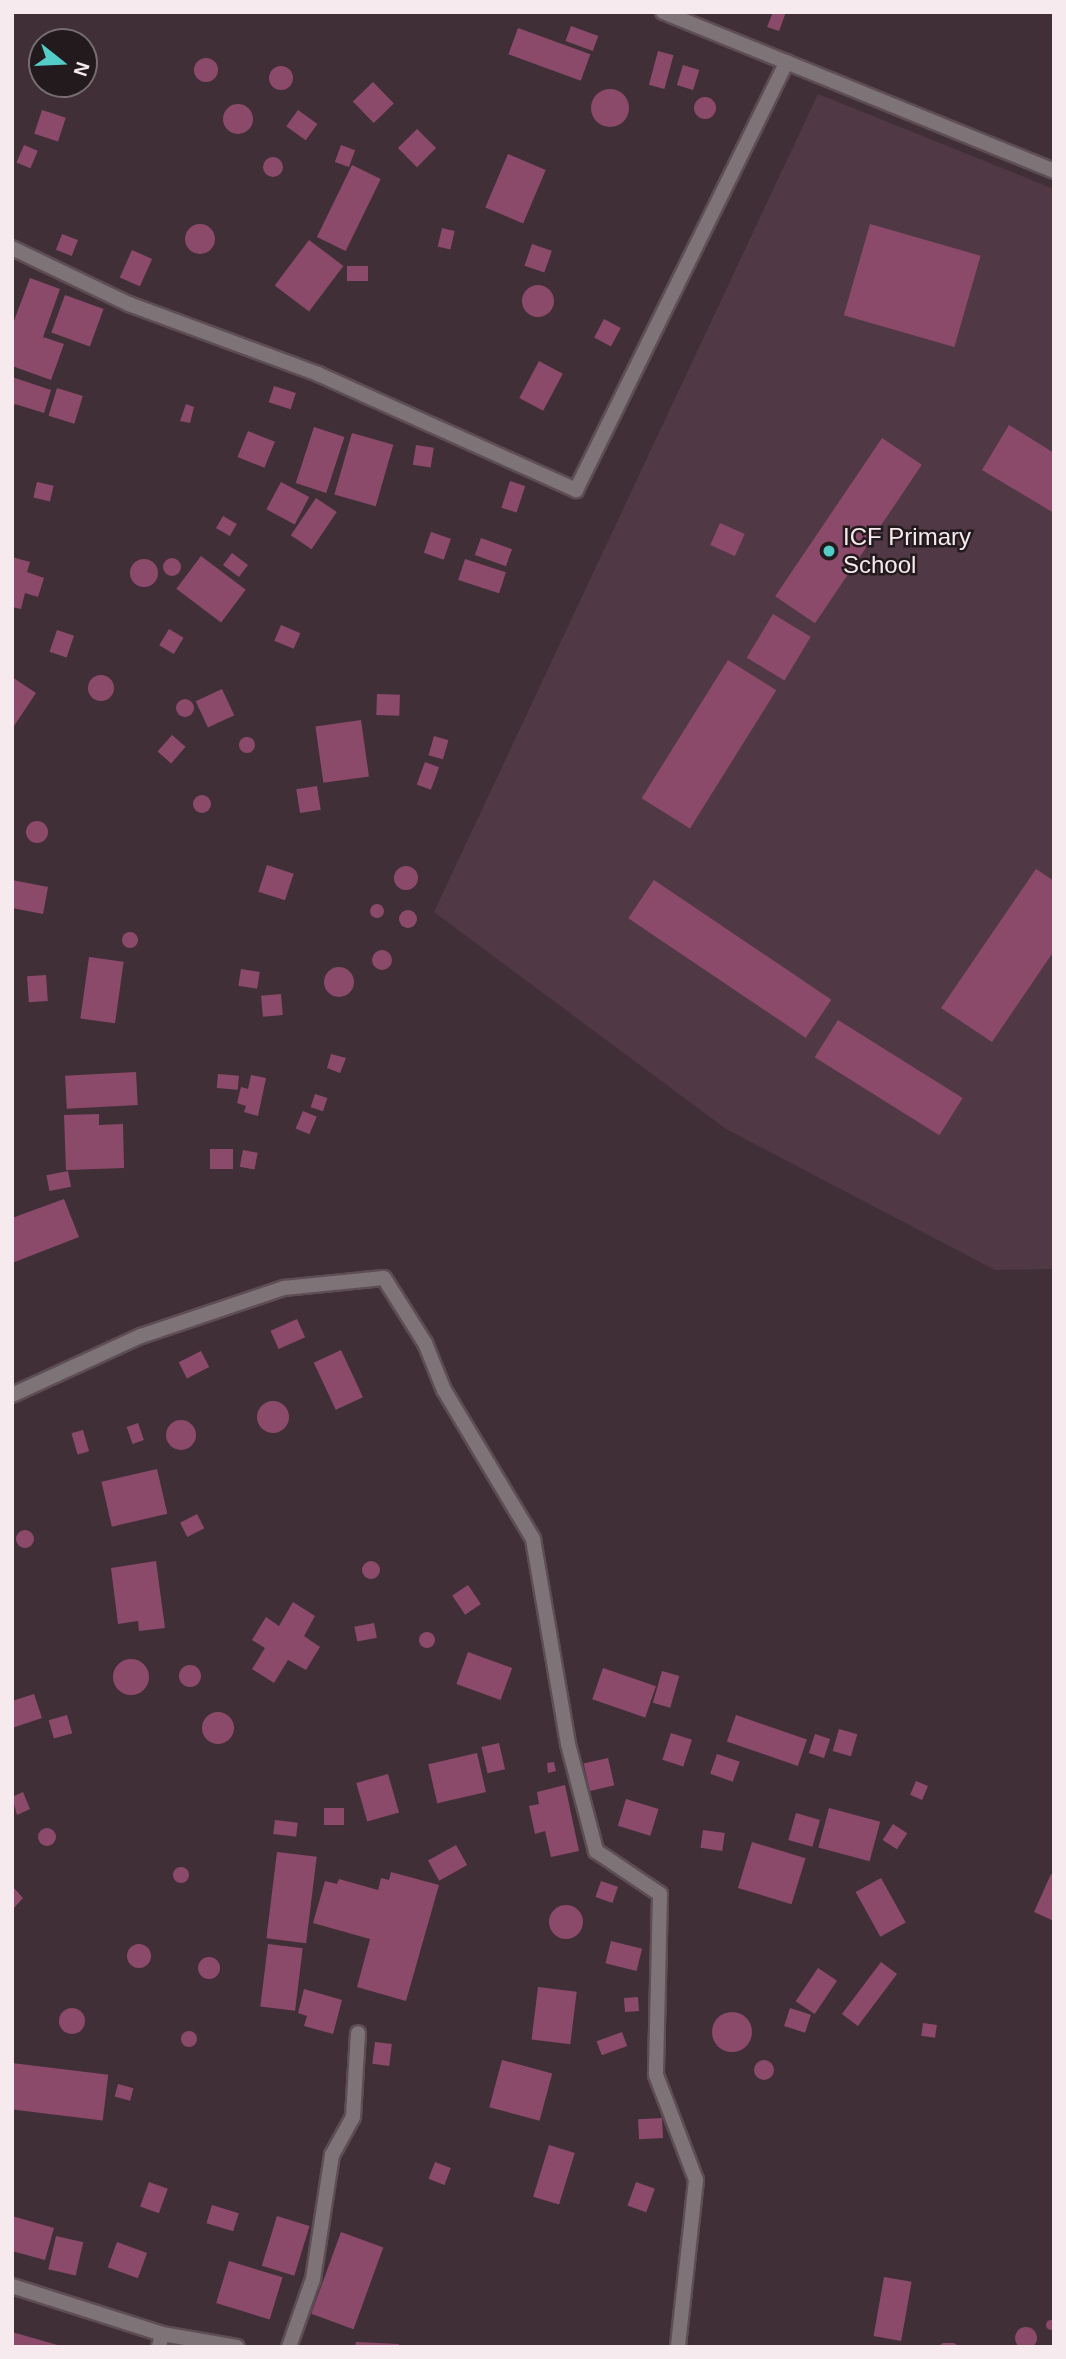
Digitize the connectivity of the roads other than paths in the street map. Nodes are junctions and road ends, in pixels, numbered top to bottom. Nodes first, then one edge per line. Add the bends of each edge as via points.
1 (663, 12) edge
2 (787, 62) junction
3 (1054, 171) edge
4 (12, 248) edge
5 (12, 1395) edge
6 (358, 2033) dead end
7 (12, 2286) edge
8 (161, 2341) edge
9 (237, 2347) edge
10 (289, 2347) edge
11 (678, 2347) edge

1 - 2 street
2 - 3 street
2 - 4 street via 576,490 317,374 118,299
5 - 11 street via 141,1336 284,1288 383,1278 425,1343 444,1390 533,1539 568,1744 596,1851 660,1894 656,2075 696,2180
6 - 10 street via 353,2117 332,2155 313,2279
7 - 8 street
8 - 9 street

